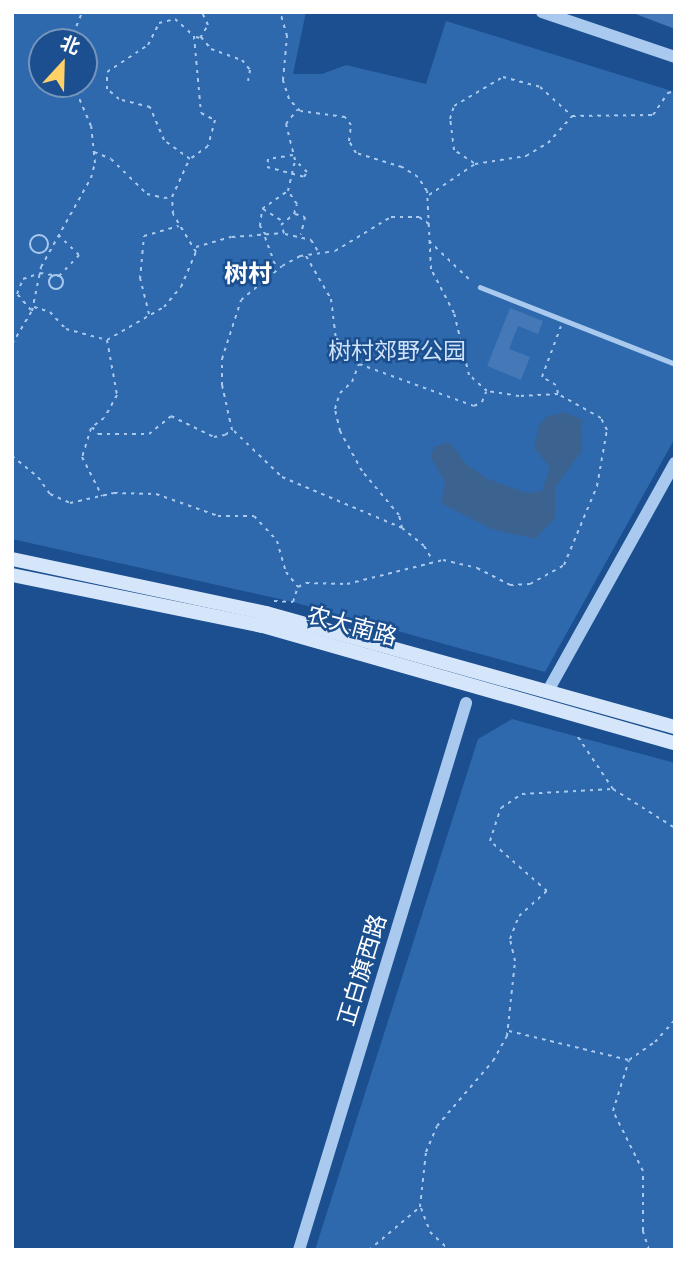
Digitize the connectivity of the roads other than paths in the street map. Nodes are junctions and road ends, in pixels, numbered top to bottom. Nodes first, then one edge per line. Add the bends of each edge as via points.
1 (542, 12) edge
2 (675, 57) edge
3 (480, 288) road end
4 (675, 364) edge
5 (675, 463) edge
6 (12, 559) edge
7 (12, 575) edge
8 (549, 689) junction
9 (466, 703) dead end
10 (675, 727) edge
11 (675, 743) edge
12 (299, 1250) edge

1 - 2 street
3 - 4 lane
5 - 8 street
6 - 8 main road, 农大南路 via 266,613
7 - 11 main road, 农大南路 via 263,626
8 - 10 main road, 农大南路
9 - 12 street, 正白旗西路

